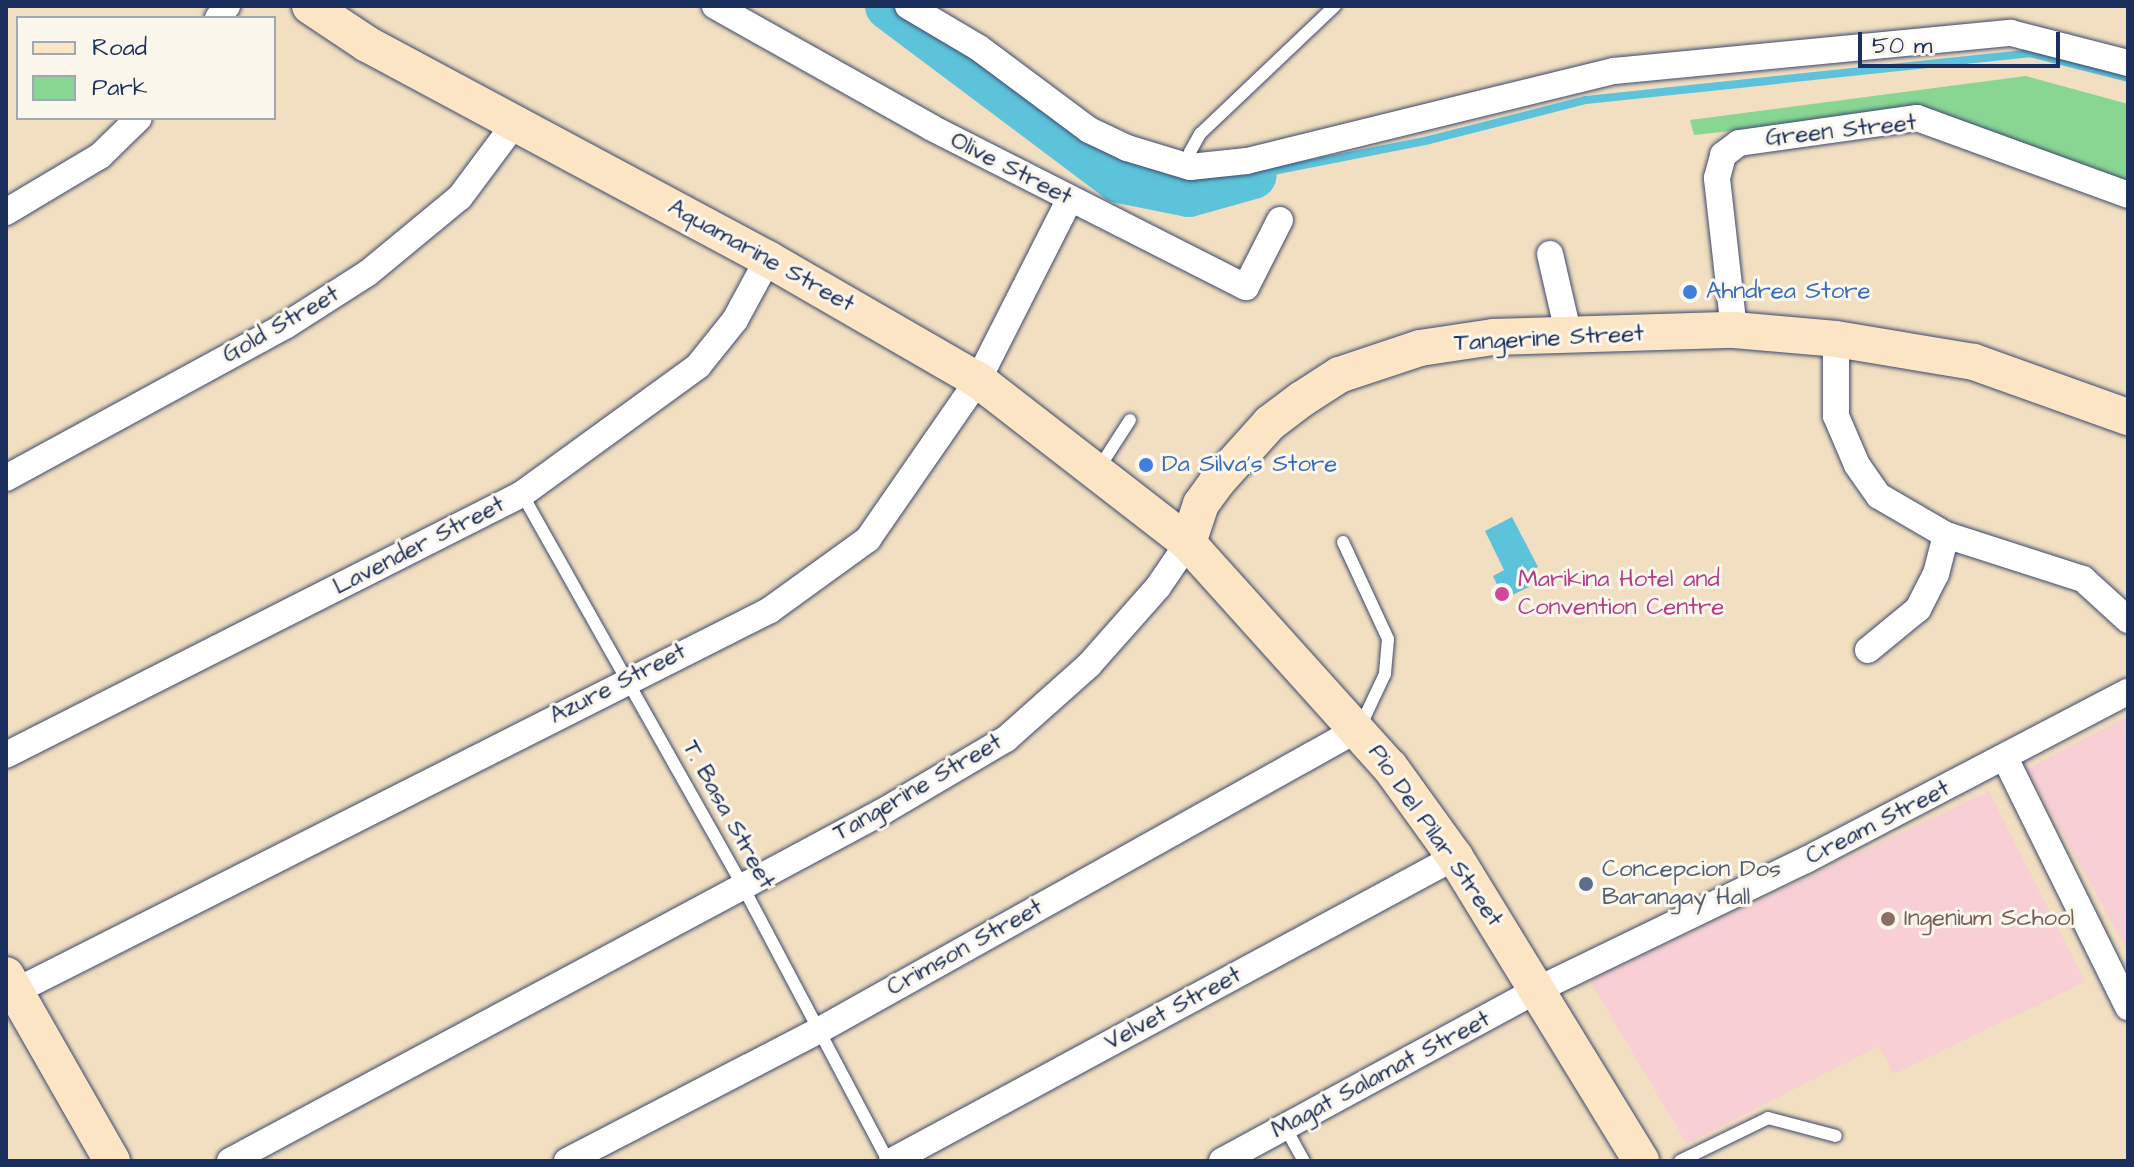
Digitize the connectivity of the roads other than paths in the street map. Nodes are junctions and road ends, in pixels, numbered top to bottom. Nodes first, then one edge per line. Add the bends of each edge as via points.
1 (310, 6) edge
2 (715, 6) edge
3 (908, 6) edge
4 (1335, 6) edge
5 (2128, 63) edge
6 (137, 120) edge
7 (516, 122) junction
8 (1190, 167) junction
9 (2128, 195) edge
10 (1070, 199) junction
11 (6, 212) edge
12 (1280, 220) dead end
13 (1550, 254) dead end
14 (768, 259) junction
15 (1734, 330) junction
16 (1569, 336) junction
17 (1836, 339) junction
18 (978, 380) junction
19 (2128, 417) edge
20 (1130, 420) dead end
21 (1097, 471) junction
22 (6, 478) edge
23 (522, 494) junction
24 (1946, 535) junction
25 (1343, 542) dead end
26 (1188, 543) junction
27 (2128, 620) edge
28 (1868, 650) dead end
29 (627, 679) junction
30 (2128, 692) edge
31 (1360, 728) junction
32 (6, 755) edge
33 (2005, 758) junction
34 (1455, 857) junction
35 (742, 885) junction
36 (10, 987) edge
37 (1539, 989) junction
38 (2128, 1007) edge
39 (818, 1031) junction
40 (1285, 1127) junction
41 (1836, 1136) dead end
42 (112, 1161) edge
43 (230, 1161) edge
44 (567, 1161) edge
45 (890, 1161) edge
46 (1222, 1161) edge
47 (1304, 1161) edge
48 (1641, 1161) edge
49 (1680, 1161) edge

1 - 7 street, Aquamarine Street via 367,44
2 - 10 street, Olive Street
3 - 8 street via 979,48 1089,130
4 - 8 lane via 1200,134 1190,152
5 - 8 street via 2011,33 1614,71 1247,161
6 - 11 street via 100,156
7 - 14 street, Aquamarine Street
7 - 22 street, Gold Street via 460,197 368,273 285,326
9 - 15 street, Green Street via 1917,118 1739,143 1723,155 1717,178
10 - 12 street, Olive Street via 1246,287
10 - 18 street, Azure Street
13 - 16 street
14 - 18 street, Aquamarine Street
14 - 23 street, Lavender Street via 735,320 698,366
15 - 16 street, Tangerine Street
15 - 17 street, Tangerine Street
16 - 26 street, Tangerine Street via 1493,337 1420,348 1339,375 1261,433 1201,504
17 - 19 street, Tangerine Street via 1974,362
17 - 24 street via 1836,416 1857,465 1879,496
18 - 21 street, Aquamarine Street
18 - 29 street, Azure Street via 868,539 770,610
20 - 21 lane
21 - 26 street, Aquamarine Street
23 - 29 lane, T. Basa Street
23 - 32 street, Lavender Street
24 - 27 street via 2083,579
24 - 28 street via 1936,574 1918,609
25 - 31 lane via 1388,639 1385,674
26 - 31 street, Pio Del Pilar Street
26 - 35 street, Tangerine Street via 1158,587 1089,665 1006,739
29 - 35 lane, T. Basa Street
29 - 36 street, Azure Street
30 - 33 street, Cream Street
31 - 34 street, Pio Del Pilar Street
31 - 39 street, Crimson Street
33 - 37 street, Cream Street
33 - 38 street
34 - 37 street, Pio Del Pilar Street
34 - 45 street, Velvet Street
35 - 39 lane, T. Basa Street
35 - 43 street, Tangerine Street
36 - 42 street
37 - 40 street, Magat Salamat Street
37 - 48 street, Pio Del Pilar Street
39 - 44 street, Crimson Street
39 - 45 lane, T. Basa Street
40 - 46 street, Magat Salamat Street
40 - 47 lane
41 - 49 lane via 1768,1118

